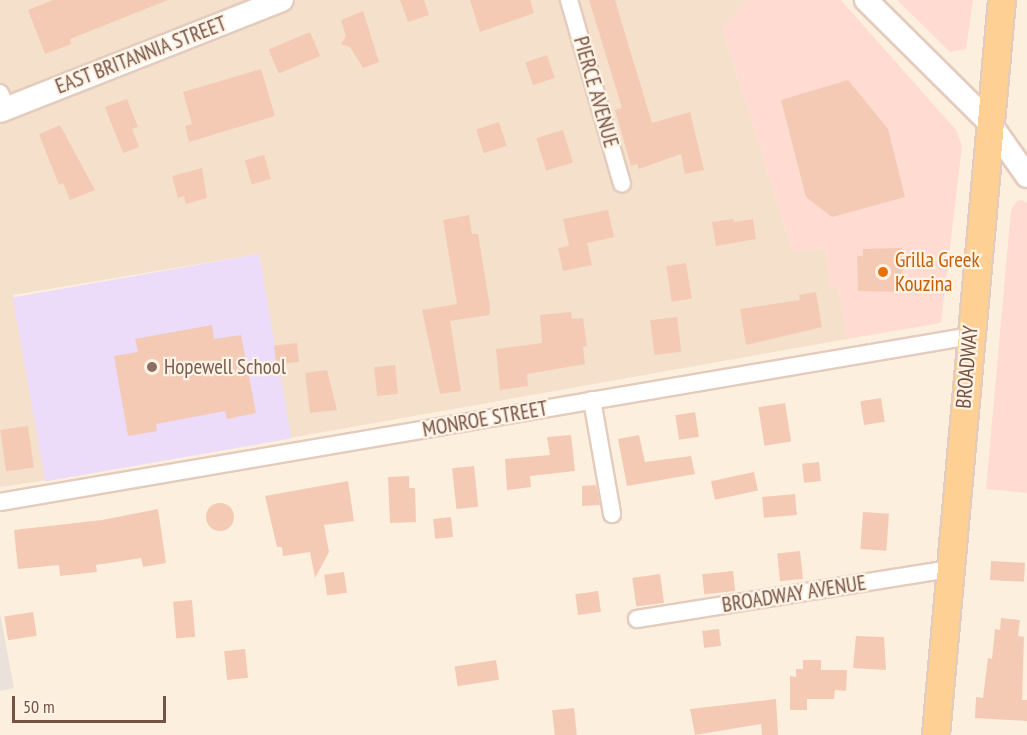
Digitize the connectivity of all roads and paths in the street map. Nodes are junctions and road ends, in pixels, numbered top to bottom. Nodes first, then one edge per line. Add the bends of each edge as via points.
1 (282, 0) edge
2 (569, 0) edge
3 (866, 0) edge
4 (1002, 0) edge
5 (254, 5) edge
6 (2, 104) edge
7 (989, 122) junction
8 (1027, 176) edge
9 (622, 184) dead end
10 (970, 336) junction
11 (592, 400) junction
12 (0, 502) edge
13 (612, 514) dead end
14 (950, 569) junction
15 (637, 619) dead end
16 (936, 735) edge

1 - 5 street, EAST BRITANNIA STREET
2 - 9 street, PIERCE AVENUE
3 - 7 street
4 - 7 main road, BROADWAY
5 - 6 street, EAST BRITANNIA STREET
7 - 8 street
7 - 10 main road, BROADWAY
10 - 11 street, MONROE STREET
10 - 14 main road, BROADWAY
11 - 12 street, MONROE STREET
11 - 13 street
14 - 15 street, BROADWAY AVENUE
14 - 16 main road, BROADWAY

